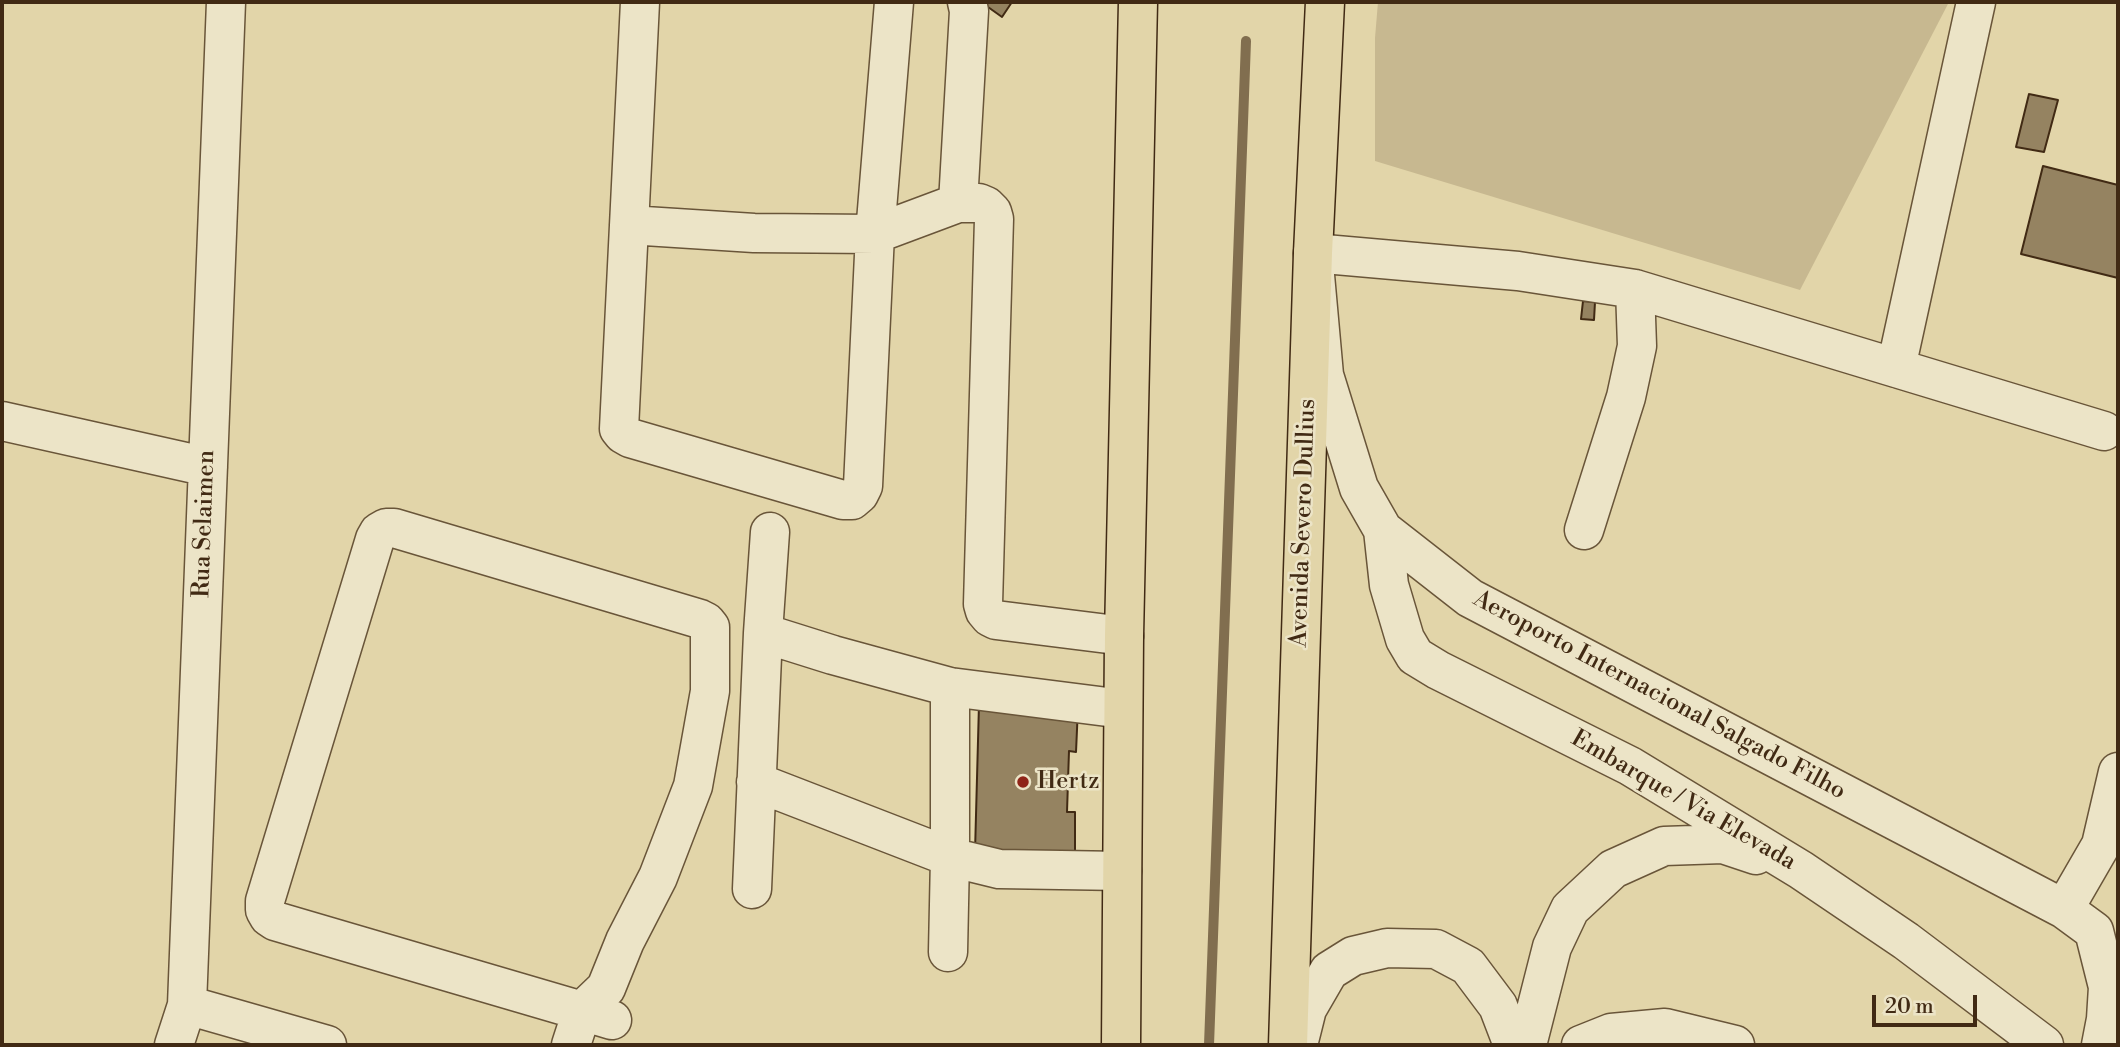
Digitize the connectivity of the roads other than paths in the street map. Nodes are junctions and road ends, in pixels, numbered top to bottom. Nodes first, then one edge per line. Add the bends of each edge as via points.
1 (226, 2) edge
2 (640, 2) edge
3 (894, 2) edge
4 (967, 2) edge
5 (1325, 2) edge
6 (1976, 2) edge
7 (1136, 3) edge
8 (958, 203) junction
9 (629, 225) junction
10 (875, 234) junction
11 (1312, 253) junction
12 (1635, 289) junction
13 (1896, 368) junction
14 (2, 421) edge
15 (2104, 431) dead end
16 (208, 467) junction
17 (1383, 530) junction
18 (1584, 530) dead end
19 (770, 532) dead end
20 (763, 633) junction
21 (1124, 636) junction
22 (950, 687) junction
23 (1123, 709) junction
24 (704, 719) junction
25 (758, 735) junction
26 (2118, 772) edge
27 (756, 782) junction
28 (950, 857) junction
29 (1801, 870) junction
30 (1122, 871) junction
31 (752, 889) dead end
32 (2102, 939) edge
33 (948, 952) dead end
34 (187, 1005) junction
35 (595, 1022) edge
36 (174, 1045) edge
37 (327, 1045) edge
38 (1121, 1045) edge
39 (1288, 1045) edge
40 (1298, 1045) edge
41 (1513, 1045) edge
42 (1527, 1045) edge
43 (1581, 1045) edge
44 (1735, 1045) edge
45 (2044, 1045) edge
46 (2101, 1045) edge

1 - 16 street, Rua Selaimen
2 - 9 street
3 - 10 street
4 - 8 street
5 - 11 main road, Avenida Severo Dullius
6 - 13 street
7 - 21 main road
8 - 10 street
8 - 21 street via 986,206 994,219 985,611 996,620
9 - 10 street
9 - 10 street via 618,422 623,435 843,500 852,500 863,486
11 - 12 street via 1518,271
11 - 17 street, Aeroporto Internacional Salgado Filho via 1324,375 1359,488
11 - 39 main road, Avenida Severo Dullius
12 - 13 street
12 - 18 street via 1637,346 1626,397
13 - 15 street
14 - 16 street
16 - 34 street, Rua Selaimen
17 - 29 street, Embarque / Via Elevada via 1389,585 1405,639 1415,656 1630,766
17 - 32 street, Aeroporto Internacional Salgado Filho via 1470,598
19 - 20 street
20 - 22 street
20 - 25 street
21 - 23 main road
22 - 23 street
22 - 28 street
23 - 30 main road
24 - 25 street
24 - 35 street via 693,786
24 - 35 street via 710,691 711,634 706,622 394,528 379,532 375,539 265,909 275,921
25 - 27 street
26 - 32 street via 2101,845
27 - 28 street
27 - 31 street
28 - 30 street via 999,869
28 - 33 street
29 - 42 street via 1723,844 1664,846 1613,869 1570,909 1552,947
29 - 45 street, Embarque / Via Elevada
30 - 38 main road
32 - 46 street via 2108,987
34 - 36 street, Rua Selaimen
34 - 37 street
40 - 41 street via 1307,1009 1329,971 1353,956 1387,948 1436,949 1468,967 1498,1006
43 - 44 street via 1611,1033 1665,1028

